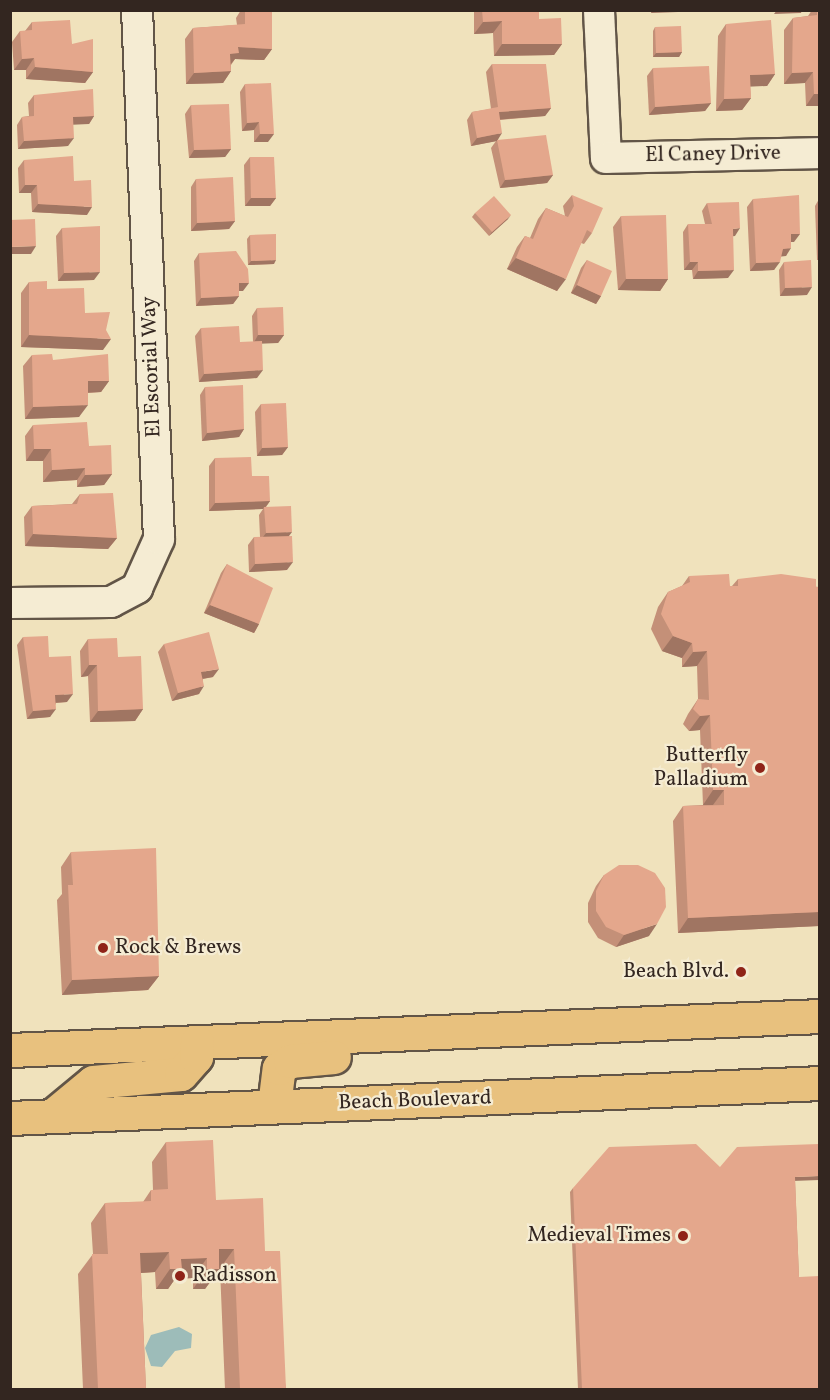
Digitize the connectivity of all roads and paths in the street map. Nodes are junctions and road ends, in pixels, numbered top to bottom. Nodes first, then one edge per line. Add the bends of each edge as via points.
1 (137, 10) edge
2 (599, 10) edge
3 (819, 153) edge
4 (10, 603) edge
5 (819, 1016) edge
6 (405, 1033) junction
7 (197, 1042) junction
8 (10, 1050) edge
9 (819, 1083) edge
10 (274, 1106) junction
11 (52, 1116) junction
12 (10, 1118) edge

1 - 4 street, El Escorial Way via 159,539 138,588 111,602
2 - 3 street, El Caney Drive via 606,158
5 - 6 main road
6 - 7 main road
6 - 10 main road via 383,1055 290,1061 279,1068
7 - 8 main road
7 - 11 main road via 196,1057 181,1074 93,1082
9 - 10 main road, Beach Boulevard
10 - 11 main road, Beach Boulevard
11 - 12 main road, Beach Boulevard

